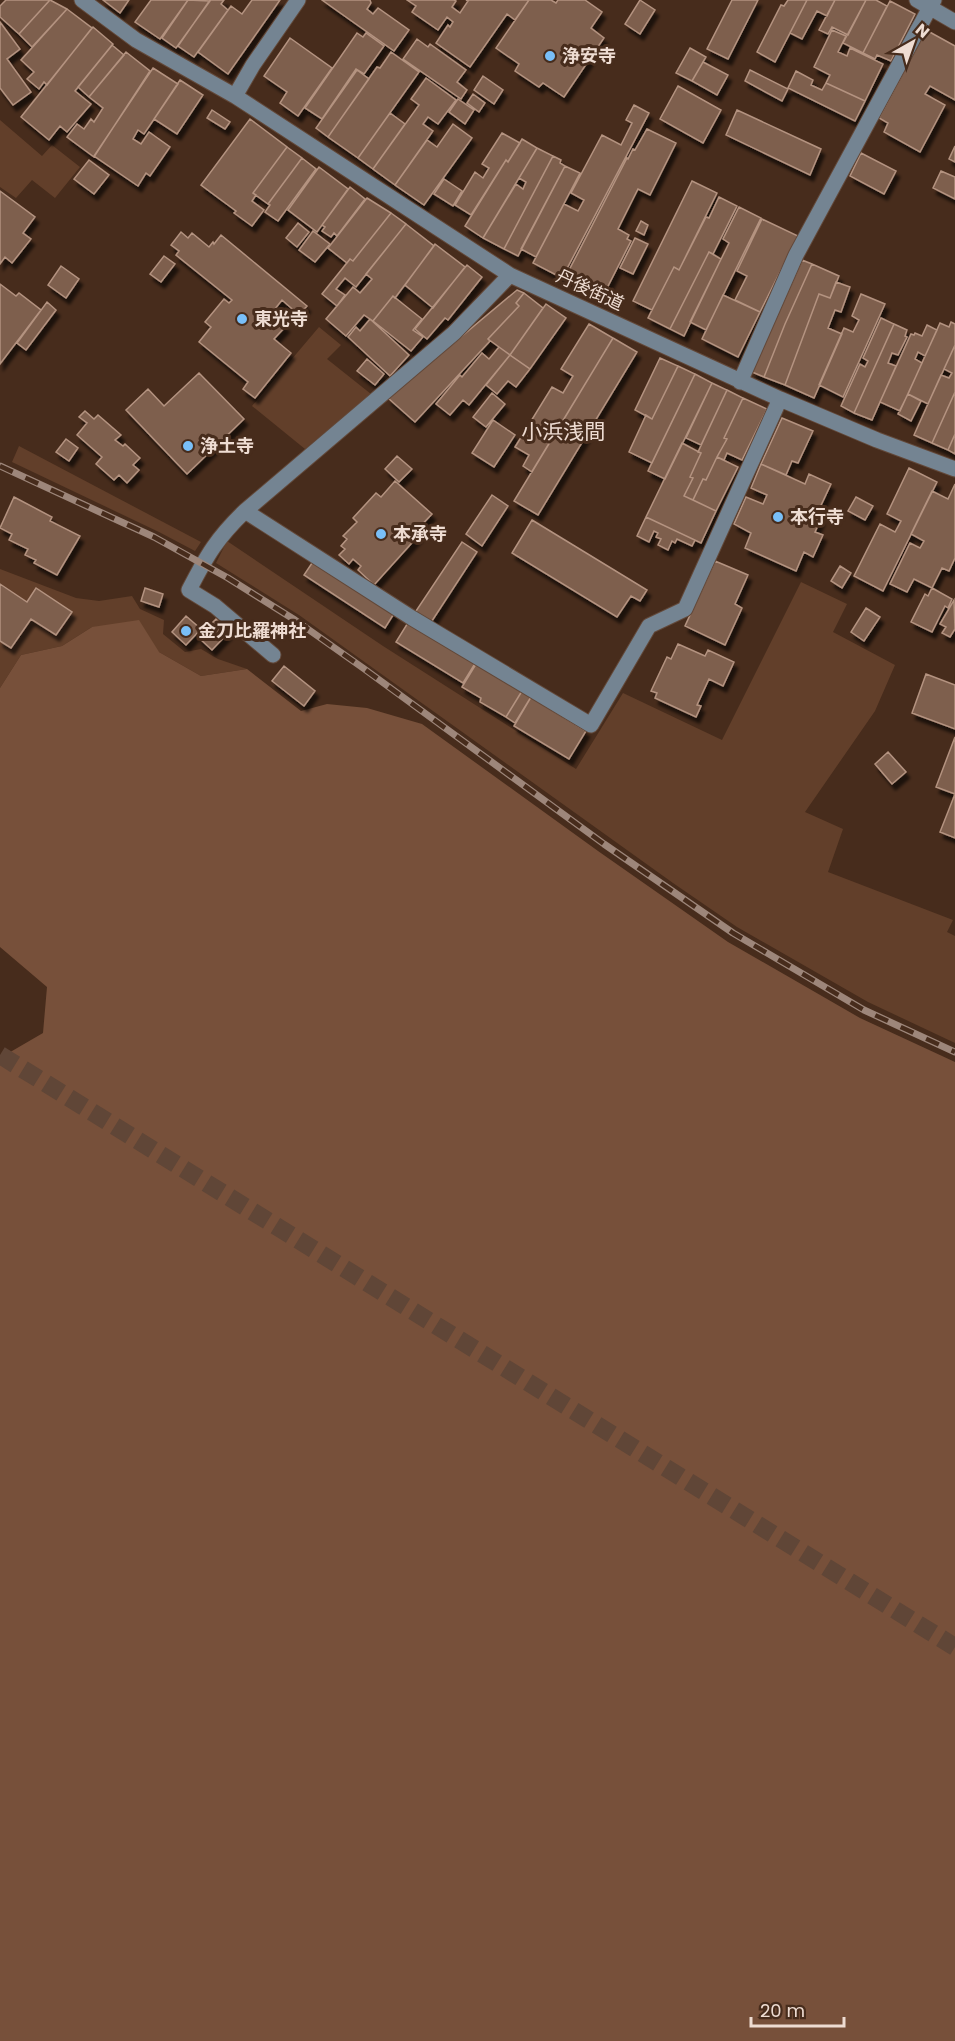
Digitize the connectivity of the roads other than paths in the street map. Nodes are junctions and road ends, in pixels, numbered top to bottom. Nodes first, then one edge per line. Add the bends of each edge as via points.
1 (82, 0) edge
2 (298, 0) edge
3 (917, 0) edge
4 (932, 4) edge
5 (955, 22) edge
6 (235, 96) junction
7 (510, 275) junction
8 (740, 381) junction
9 (780, 399) junction
10 (955, 469) edge
11 (245, 511) junction
12 (273, 655) dead end

1 - 6 street, 丹後街道 via 136,40
2 - 6 street
3 - 4 street
4 - 5 street
4 - 8 street via 796,255
6 - 7 street, 丹後街道
7 - 8 street, 丹後街道
7 - 11 street via 454,333
8 - 9 street, 丹後街道
9 - 10 street, 丹後街道
9 - 11 street via 685,609 649,626 591,725 412,618
11 - 12 street via 210,550 189,590 215,606

